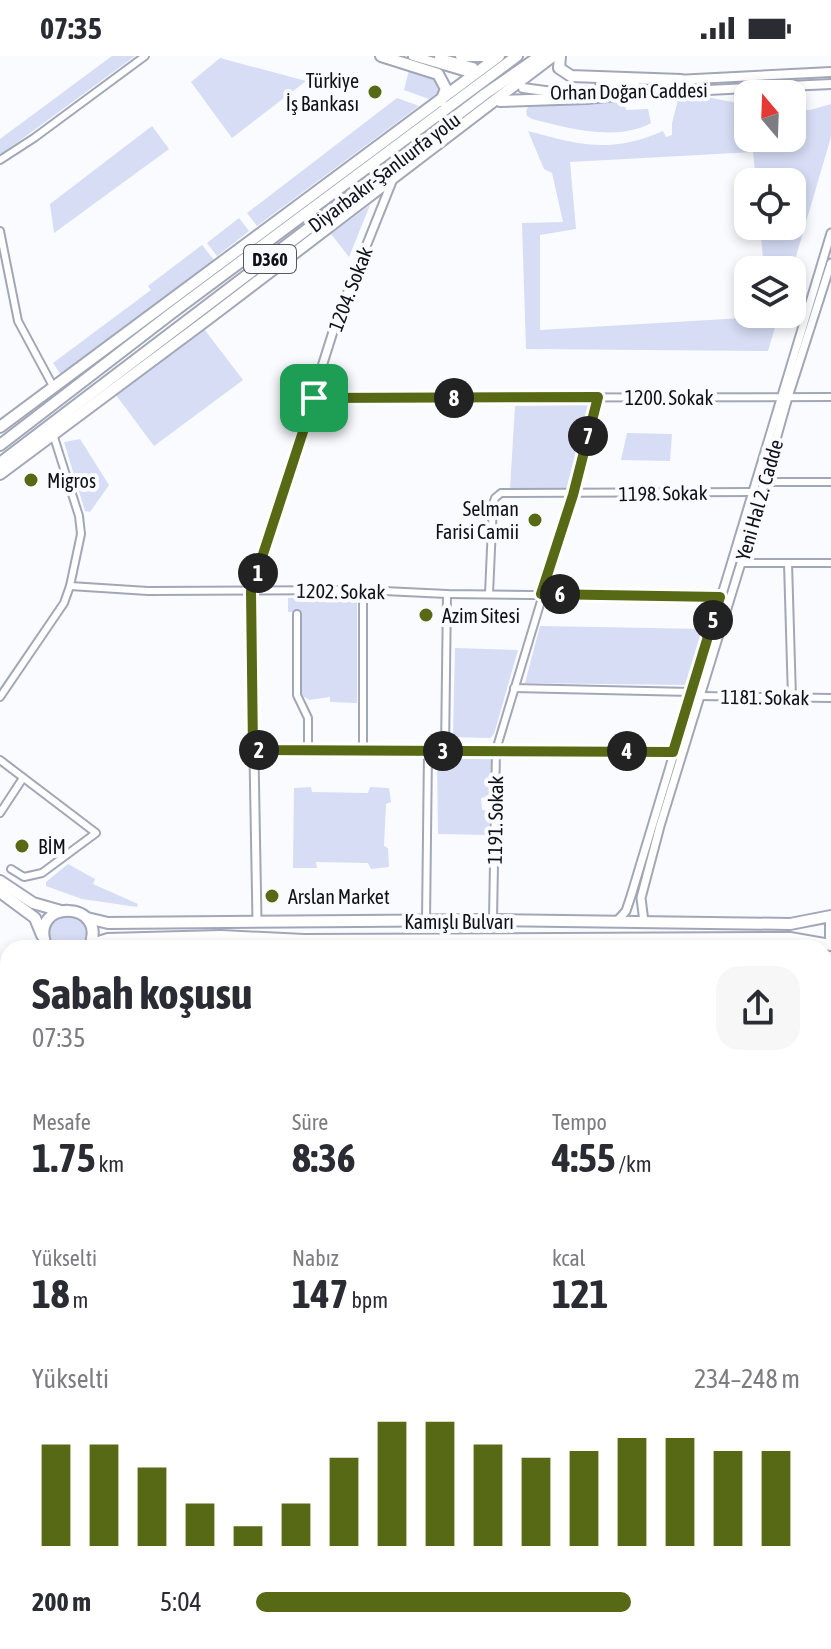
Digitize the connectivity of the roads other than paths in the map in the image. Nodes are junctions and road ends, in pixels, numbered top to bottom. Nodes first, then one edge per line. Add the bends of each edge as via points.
1 (145, 56) edge
2 (381, 56) edge
3 (413, 56) edge
4 (431, 56) edge
5 (461, 56) edge
6 (487, 56) edge
7 (499, 56) edge
8 (517, 56) edge
9 (540, 56) edge
10 (553, 56) edge
11 (560, 56) edge
12 (831, 72) edge
13 (681, 80) junction
14 (831, 84) edge
15 (673, 89) junction
16 (441, 101) junction
17 (495, 102) junction
18 (0, 160) edge
19 (394, 177) junction
20 (0, 231) edge
21 (831, 233) edge
22 (243, 246) junction
23 (831, 263) edge
24 (256, 281) junction
25 (202, 311) junction
26 (173, 312) junction
27 (54, 388) junction
28 (598, 397) junction
29 (784, 397) junction
30 (831, 397) edge
31 (314, 398) junction
32 (59, 400) junction
33 (0, 427) edge
34 (51, 430) junction
35 (0, 436) edge
36 (0, 445) edge
37 (0, 463) edge
38 (0, 473) edge
39 (764, 482) junction
40 (831, 482) edge
41 (753, 492) junction
42 (573, 495) junction
43 (741, 563) junction
44 (788, 563) junction
45 (831, 563) edge
46 (70, 586) junction
47 (363, 590) junction
48 (251, 591) junction
49 (447, 594) junction
50 (489, 594) junction
51 (541, 594) junction
52 (720, 597) junction
53 (297, 614) dead end
54 (514, 688) junction
55 (691, 692) junction
56 (700, 696) junction
57 (0, 697) edge
58 (792, 698) junction
59 (831, 698) edge
60 (363, 749) junction
61 (253, 750) junction
62 (308, 750) junction
63 (496, 750) junction
64 (428, 751) junction
65 (445, 751) junction
66 (673, 752) junction
67 (0, 760) edge
68 (23, 778) junction
69 (0, 813) edge
70 (11, 869) dead end
71 (0, 881) edge
72 (0, 892) edge
73 (61, 911) junction
74 (87, 918) junction
75 (831, 918) edge
76 (493, 920) junction
77 (257, 921) junction
78 (426, 921) junction
79 (617, 921) junction
80 (644, 922) junction
81 (831, 938) edge
82 (43, 940) edge
83 (44, 940) edge
84 (91, 940) edge
85 (116, 940) edge
86 (170, 940) edge
87 (670, 940) edge
88 (802, 940) edge

1 - 18 street
2 - 16 highway via 438,74 446,89
3 - 4 main road via 470,70
5 - 6 highway
7 - 16 highway
8 - 26 highway, Diyarbakır-Şanlıurfa yolu / D360
9 - 25 highway, Diyarbakır-Şanlıurfa yolu / D360
10 - 17 highway
11 - 13 highway via 559,68 571,76
12 - 13 main road, Orhan Doğan Caddesi
13 - 15 main road, Orhan Doğan Caddesi via 565,89 526,85 560,93
14 - 15 main road, Orhan Doğan Caddesi
15 - 17 highway
16 - 22 highway
17 - 19 highway
19 - 24 highway
19 - 31 street, 1204. Sokak via 337,319
20 - 27 street via 18,321
21 - 29 street
22 - 26 highway
22 - 27 highway
23 - 29 street, Yeni Hal 2. Cadde
24 - 25 highway
24 - 34 highway
25 - 34 highway, Diyarbakır-Şanlıurfa yolu / D360
26 - 32 highway, Diyarbakır-Şanlıurfa yolu / D360
27 - 33 highway
28 - 29 street, 1200. Sokak
28 - 31 street, 1200. Sokak
28 - 42 street, 1191. Sokak
29 - 30 street, 1200. Sokak
29 - 39 street, Yeni Hal 2. Cadde
29 - 41 street
31 - 48 street, 1204. Sokak
32 - 35 highway
32 - 36 highway, Diyarbakır-Şanlıurfa yolu / D360
34 - 37 highway, Diyarbakır-Şanlıurfa yolu / D360
34 - 38 highway
34 - 46 street via 79,516 81,534
39 - 40 street
39 - 43 street, Yeni Hal 2. Cadde
41 - 42 street, 1198. Sokak
41 - 52 street
42 - 50 street, 1198. Sokak via 501,493 495,498
42 - 51 street, 1191. Sokak
43 - 44 street
43 - 56 street, Yeni Hal 2. Cadde
44 - 45 street
44 - 58 street
46 - 48 street, 1202. Sokak
46 - 57 street
47 - 48 street, 1202. Sokak
47 - 49 street, 1202. Sokak
47 - 60 street
48 - 61 street, 1204. Sokak
49 - 50 street, 1202. Sokak
49 - 65 street
50 - 51 street, 1202. Sokak
51 - 52 street, 1202. Sokak
51 - 54 street, 1191. Sokak
52 - 55 street
53 - 62 street via 297,695 308,718
54 - 55 street
54 - 63 street, 1191. Sokak
55 - 66 street
56 - 58 street, 1181. Sokak
56 - 80 street, Yeni Hal 2. Cadde via 641,898
58 - 59 street, 1181. Sokak
60 - 62 street
60 - 64 street
61 - 62 street
61 - 77 street, 1204. Sokak
63 - 65 street
63 - 66 street
63 - 76 street, 1191. Sokak
64 - 65 street
64 - 78 street
66 - 79 street via 631,896
67 - 68 street
68 - 69 street
68 - 70 street via 96,833 42,873 24,877
71 - 73 highway, Kamışlı Bulvarı via 33,903
72 - 82 highway via 35,918
73 - 74 highway, Kamışlı Bulvarı
73 - 83 highway via 49,918
74 - 77 highway, Kamışlı Bulvarı via 108,923
74 - 84 highway
75 - 80 highway, Kamışlı Bulvarı via 790,924
75 - 81 highway
76 - 78 highway, Kamışlı Bulvarı
76 - 79 highway, Kamışlı Bulvarı
77 - 78 highway, Kamışlı Bulvarı
79 - 80 highway, Kamışlı Bulvarı
85 - 86 highway, Kamışlı Bulvarı
87 - 88 highway, Kamışlı Bulvarı

